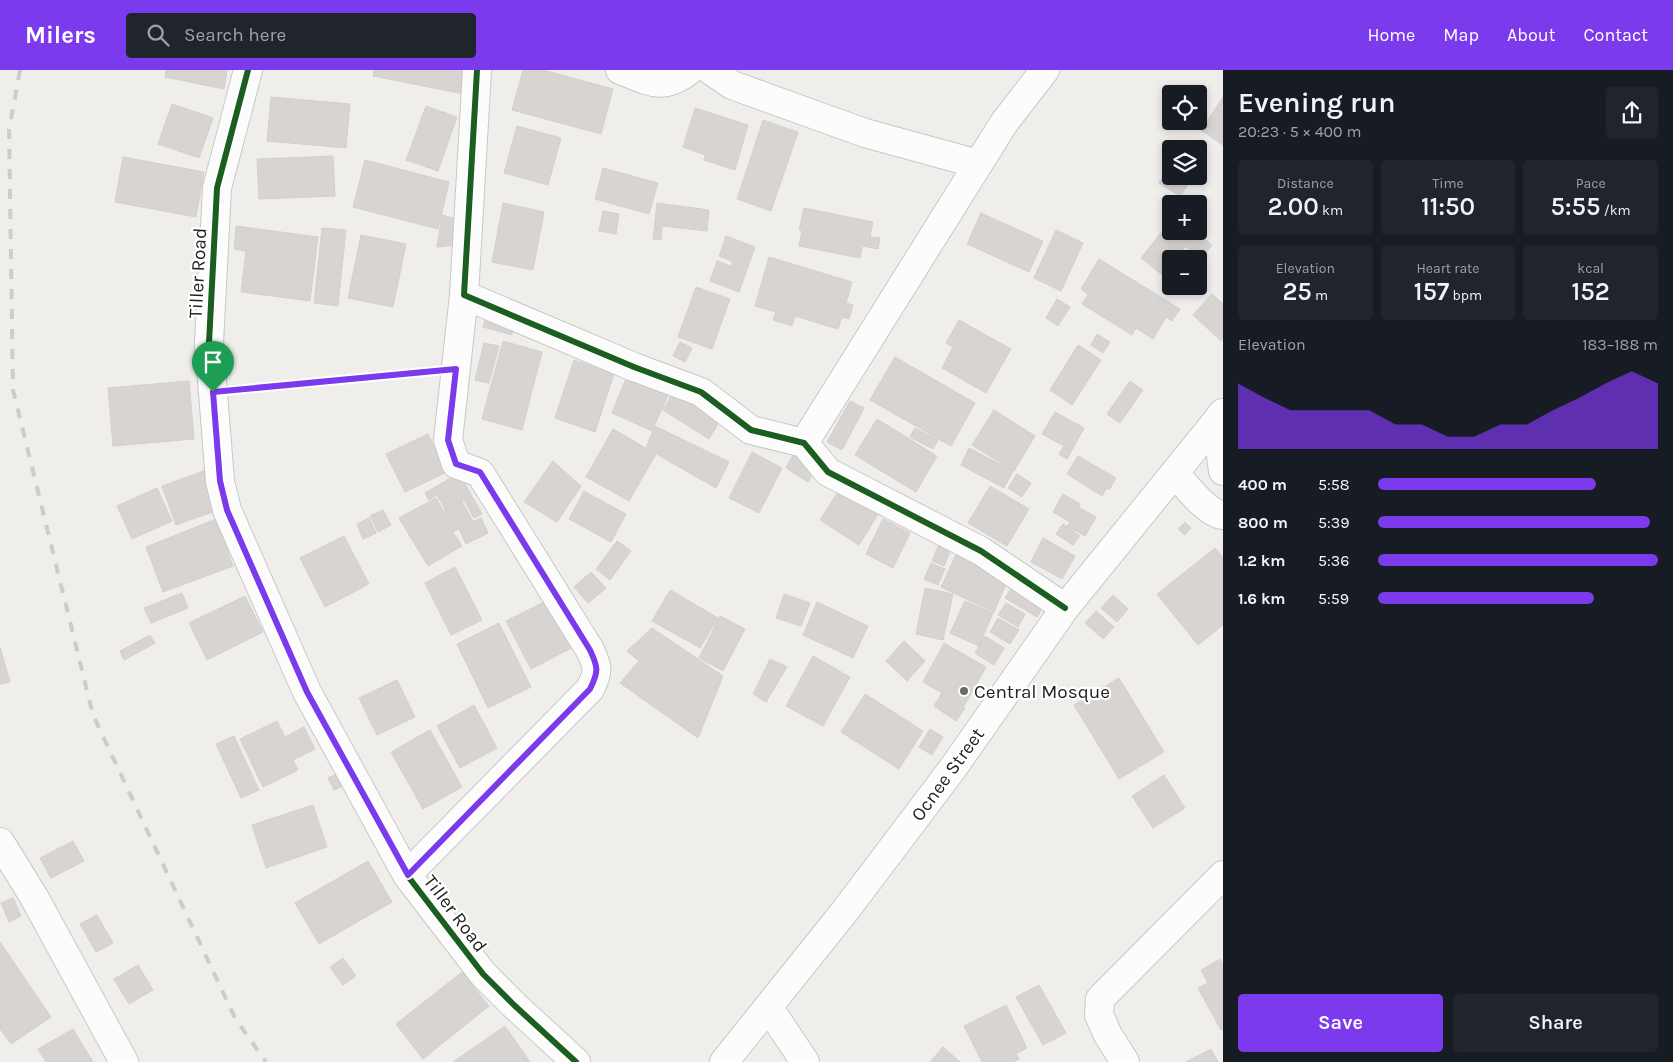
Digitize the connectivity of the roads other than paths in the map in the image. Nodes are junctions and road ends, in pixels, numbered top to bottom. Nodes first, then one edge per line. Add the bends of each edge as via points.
1 (248, 70) edge
2 (477, 70) edge
3 (620, 70) edge
4 (690, 70) edge
5 (710, 70) edge
6 (1045, 70) edge
7 (978, 164) junction
8 (464, 295) junction
9 (1222, 414) edge
10 (804, 443) junction
11 (1183, 463) junction
12 (1223, 471) edge
13 (1223, 481) edge
14 (1148, 507) junction
15 (1212, 509) edge
16 (1065, 608) junction
17 (0, 842) edge
18 (408, 875) junction
19 (1223, 875) edge
20 (769, 1008) junction
21 (124, 1062) edge
22 (576, 1062) edge
23 (724, 1062) edge
24 (805, 1062) edge
25 (1125, 1062) edge

1 - 18 street, Tiller Road via 217,188 209,343 220,481 227,510 307,692
2 - 8 street
3 - 4 street via 658,84 680,78
5 - 7 street via 732,85 865,133
6 - 7 street via 1004,123
7 - 10 street
8 - 10 street via 701,392 751,430
8 - 18 street via 448,440 456,464 480,472 590,650 597,666 596,677 590,689
9 - 11 street, Ocnee Street
9 - 12 street via 1220,448
10 - 16 street via 828,472 981,552
11 - 13 street
11 - 14 street, Ocnee Street
11 - 15 street
14 - 15 street via 1182,501
14 - 16 street, Ocnee Street
16 - 20 street, Ocnee Street via 953,768
17 - 21 street via 34,897
18 - 22 street, Tiller Road via 483,974
19 - 25 street via 1100,999 1099,1014
20 - 23 street, Ocnee Street
20 - 24 street

